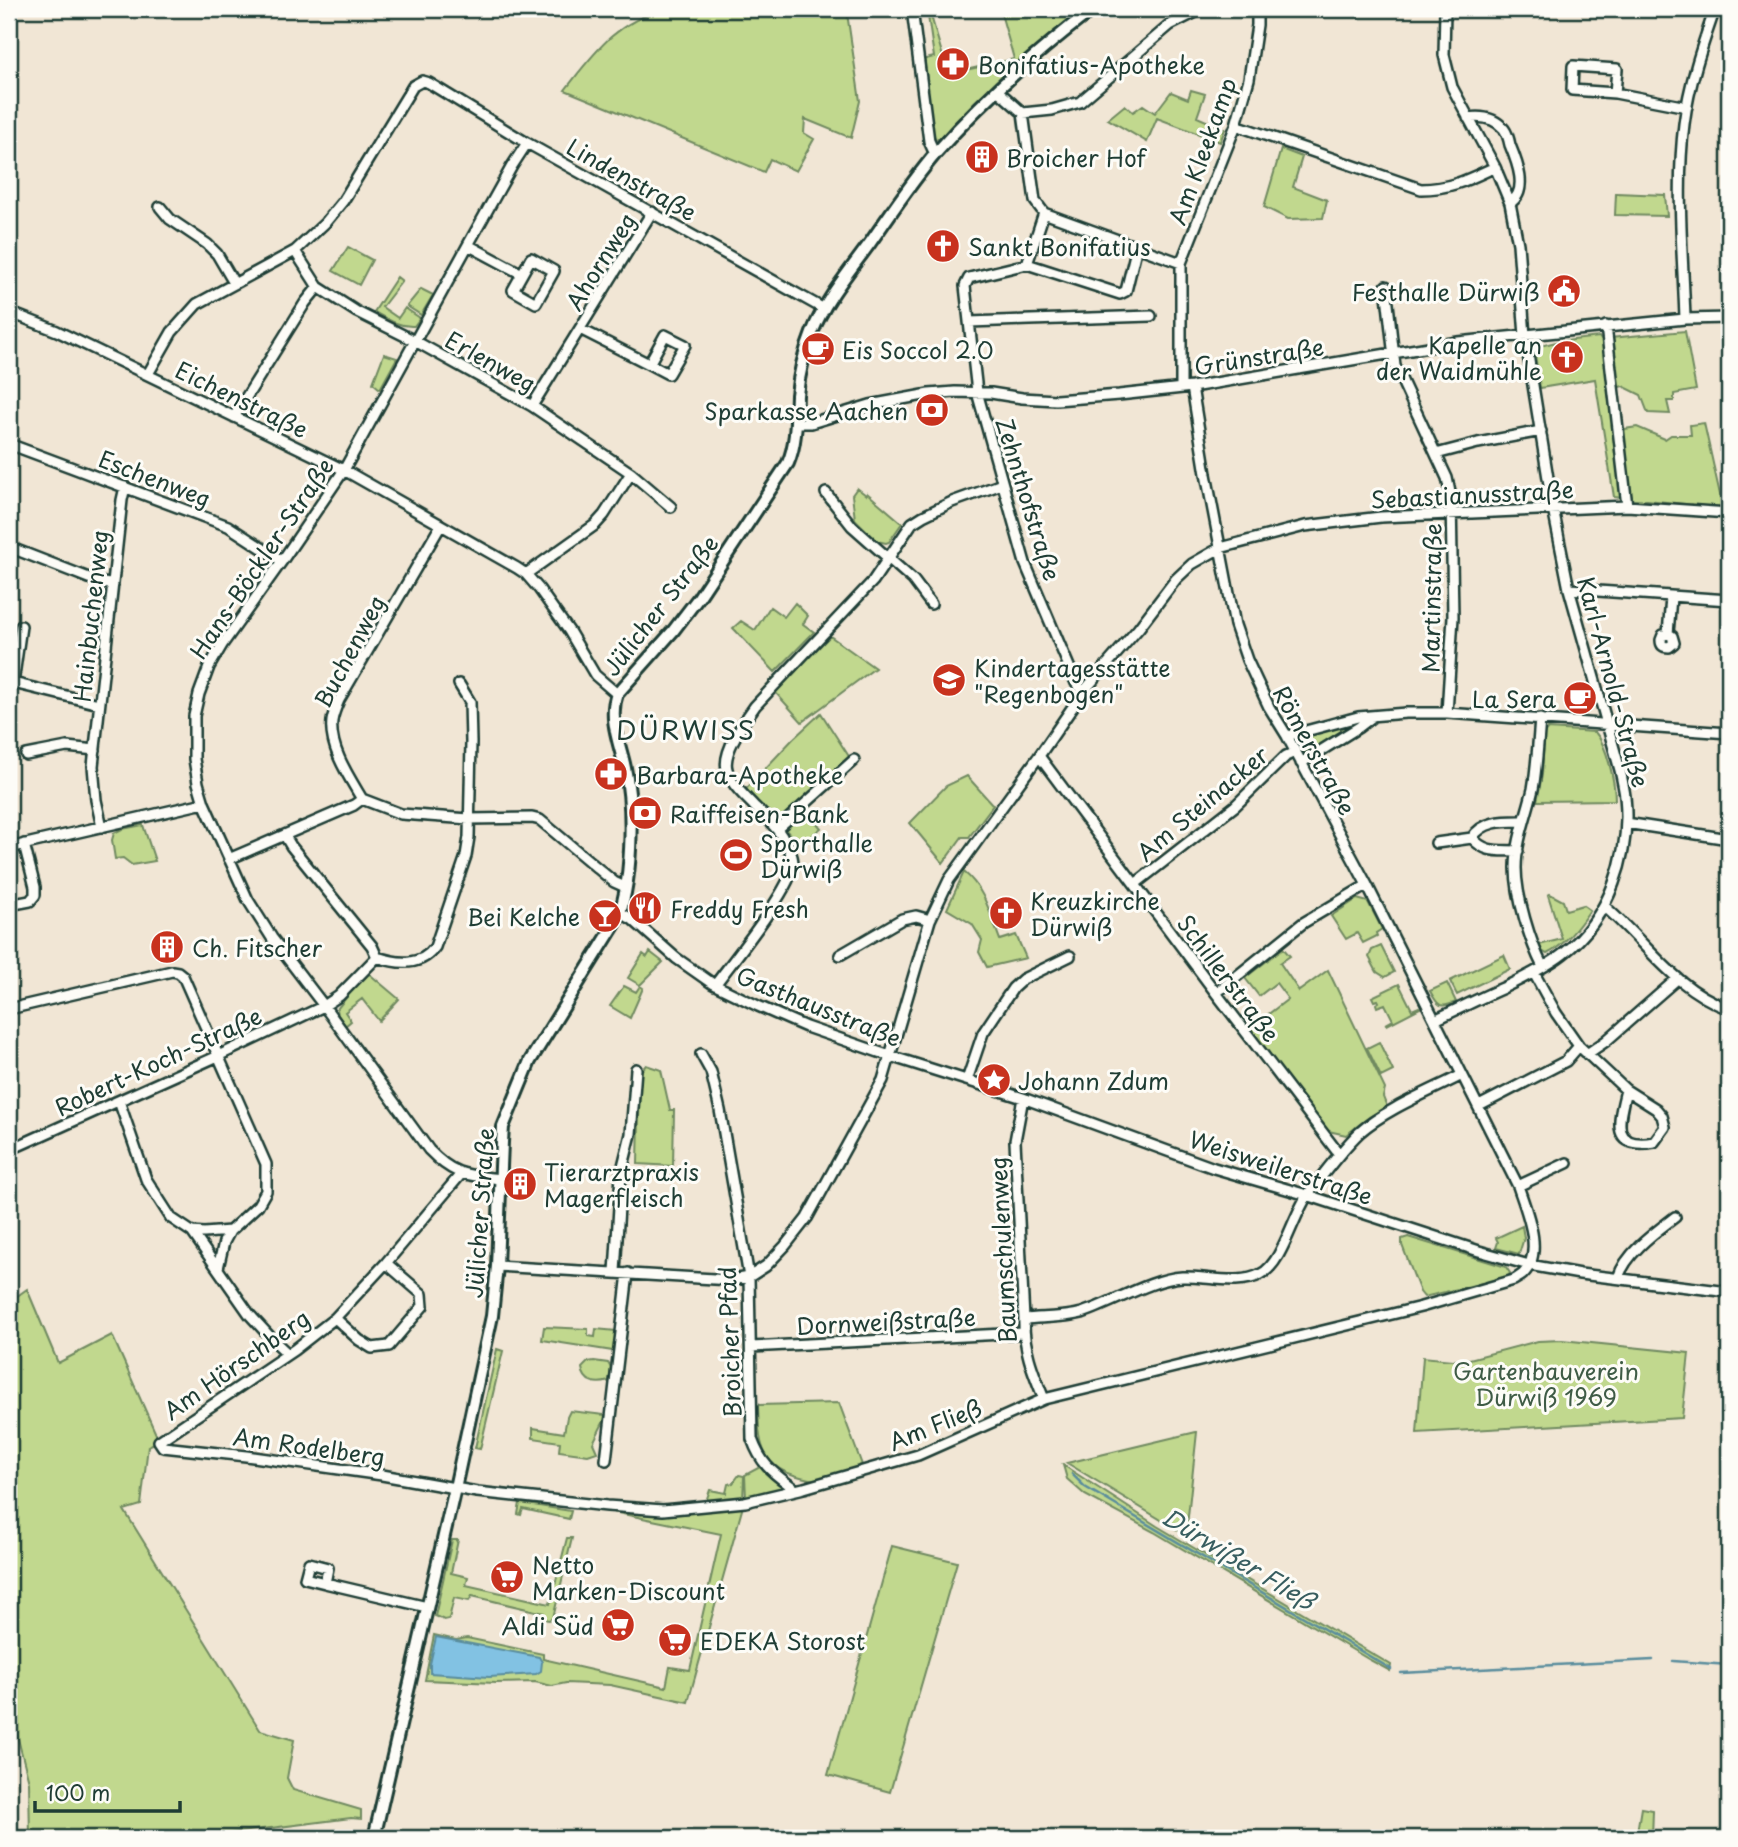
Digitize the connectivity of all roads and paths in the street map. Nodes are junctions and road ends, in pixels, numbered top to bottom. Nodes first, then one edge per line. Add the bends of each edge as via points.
1 (912, 9) edge
2 (1093, 9) edge
3 (1202, 9) edge
4 (1257, 9) edge
5 (1444, 9) edge
6 (1716, 9) edge
7 (997, 90) junction
8 (1615, 93) junction
9 (1687, 107) junction
10 (1023, 113) junction
11 (1468, 118) junction
12 (1236, 125) junction
13 (527, 143) junction
14 (935, 154) junction
15 (1495, 167) junction
16 (1510, 203) junction
17 (160, 207) dead end
18 (652, 212) junction
19 (1044, 213) junction
20 (468, 245) junction
21 (1137, 246) junction
22 (295, 251) junction
23 (1181, 263) junction
24 (1027, 264) junction
25 (522, 274) junction
26 (234, 283) junction
27 (1386, 286) dead end
28 (318, 287) junction
29 (824, 309) junction
30 (9, 312) edge
31 (1151, 316) dead end
32 (1729, 318) edge
33 (1685, 319) junction
34 (969, 322) junction
35 (1606, 326) junction
36 (580, 329) junction
37 (1525, 336) junction
38 (415, 341) junction
39 (1392, 354) junction
40 (649, 364) junction
41 (148, 374) junction
42 (1192, 387) junction
43 (1181, 388) junction
44 (977, 392) junction
45 (532, 406) junction
46 (234, 417) junction
47 (796, 423) junction
48 (1541, 431) junction
49 (9, 444) edge
50 (1436, 454) junction
51 (344, 470) junction
52 (631, 474) junction
53 (1002, 484) junction
54 (125, 487) junction
55 (826, 493) dead end
56 (1627, 506) junction
57 (671, 507) dead end
58 (1553, 509) junction
59 (1729, 513) edge
60 (1452, 514) junction
61 (441, 525) junction
62 (9, 547) edge
63 (1220, 548) junction
64 (889, 559) junction
65 (282, 561) junction
66 (526, 574) junction
67 (113, 585) junction
68 (1569, 589) junction
69 (1671, 597) junction
70 (1729, 600) edge
71 (931, 604) dead end
72 (21, 626) dead end
73 (1668, 634) dead end
74 (11, 682) edge
75 (460, 684) dead end
76 (1083, 692) junction
77 (617, 694) junction
78 (99, 704) junction
79 (1447, 713) junction
80 (1372, 717) junction
81 (1540, 719) junction
82 (1606, 724) junction
83 (1729, 733) edge
84 (1287, 736) junction
85 (95, 750) junction
86 (1295, 752) junction
87 (26, 755) dead end
88 (1040, 756) junction
89 (854, 760) dead end
90 (1301, 763) junction
91 (362, 799) junction
92 (204, 803) junction
93 (470, 820) junction
94 (1524, 821) junction
95 (1626, 823) junction
96 (102, 827) junction
97 (777, 829) junction
98 (285, 836) junction
99 (1472, 838) junction
100 (1729, 839) edge
101 (1436, 843) dead end
102 (24, 844) junction
103 (9, 848) edge
104 (1518, 851) junction
105 (229, 859) junction
106 (1135, 884) junction
107 (1367, 885) junction
108 (625, 887) junction
109 (9, 905) edge
110 (1604, 906) junction
111 (621, 912) junction
112 (930, 920) junction
113 (840, 956) dead end
114 (1070, 956) dead end
115 (377, 957) junction
116 (1543, 967) junction
117 (1534, 973) junction
118 (1677, 979) junction
119 (715, 985) junction
120 (1216, 993) junction
121 (324, 1006) junction
122 (9, 1009) edge
123 (1729, 1009) edge
124 (1435, 1020) junction
125 (1580, 1046) junction
126 (701, 1054) dead end
127 (1587, 1054) junction
128 (218, 1056) junction
129 (890, 1056) junction
130 (636, 1069) dead end
131 (1462, 1075) junction
132 (967, 1080) junction
133 (1626, 1090) junction
134 (1023, 1098) junction
135 (120, 1101) junction
136 (1479, 1106) junction
137 (9, 1150) edge
138 (1339, 1154) junction
139 (1567, 1163) dead end
140 (461, 1174) junction
141 (500, 1179) junction
142 (1518, 1186) junction
143 (1307, 1195) junction
144 (1675, 1217) dead end
145 (230, 1231) junction
146 (192, 1232) junction
147 (386, 1263) junction
148 (1529, 1265) junction
149 (497, 1266) junction
150 (218, 1268) junction
151 (615, 1272) junction
152 (628, 1273) junction
153 (750, 1277) junction
154 (1618, 1278) junction
155 (1729, 1292) edge
156 (335, 1318) junction
157 (1024, 1319) junction
158 (1023, 1334) junction
159 (751, 1347) junction
160 (288, 1354) junction
161 (1044, 1399) junction
162 (159, 1441) joint
163 (606, 1460) dead end
164 (456, 1488) junction
165 (796, 1490) junction
166 (324, 1583) dead end
167 (427, 1607) junction
168 (374, 1838) edge

1 - 14 street via 929,141
2 - 7 street, Jülicher Straße
3 - 10 street via 1170,25 1080,102
4 - 12 street, Am Kleekamp via 1249,79
5 - 11 street, Karl-Arnold-Straße via 1444,55 1452,87
6 - 9 street
7 - 10 street
7 - 14 street, Jülicher Straße
8 - 8 street via 1618,69 1573,66 1572,90
8 - 9 street
9 - 33 street via 1681,161
10 - 19 street via 1035,201
11 - 15 street, Karl-Arnold-Straße
11 - 16 street via 1484,116 1505,130 1520,178 1520,189
12 - 15 street via 1421,189 1457,185
12 - 23 street, Am Kleekamp
13 - 18 street, Lindenstraße
13 - 20 street, Hans-Böckler-Straße
13 - 22 street, Lindenstraße via 422,81 413,86 344,201
14 - 29 street, Jülicher Straße
15 - 16 street, Karl-Arnold-Straße
16 - 37 street, Karl-Arnold-Straße
17 - 26 street via 217,254
18 - 29 street, Lindenstraße
18 - 36 street, Ahornweg
19 - 21 street
19 - 24 street
20 - 25 street
20 - 38 street, Hans-Böckler-Straße
21 - 23 street
21 - 24 street via 1126,291 1119,294
22 - 26 street
22 - 28 street, Erlenweg
23 - 43 street, Am Kleekamp
24 - 34 street, Zehnthofstraße via 969,278 965,286
25 - 25 street via 513,289 536,303 554,271 531,258
26 - 41 street via 197,304 172,332
27 - 39 street, Martinstraße
28 - 38 street, Erlenweg
28 - 46 street
29 - 47 street, Jülicher Straße via 799,375
30 - 41 street, Eichenstraße
31 - 34 street
32 - 33 street, Grünstraße
33 - 35 street, Grünstraße
34 - 44 street, Zehnthofstraße
35 - 37 street, Grünstraße
35 - 56 street
36 - 40 street, Ahornweg
36 - 45 street, Ahornweg
37 - 39 street, Grünstraße
37 - 48 street, Karl-Arnold-Straße
38 - 45 street, Erlenweg
38 - 51 street, Hans-Böckler-Straße
39 - 42 street, Grünstraße
39 - 50 street, Martinstraße
40 - 40 street via 668,374 685,345 665,335
41 - 46 street, Eichenstraße
42 - 43 street, Grünstraße
42 - 63 street, Römerstraße
43 - 44 street, Grünstraße via 1056,400
44 - 47 street, Grünstraße via 904,398
44 - 53 street, Zehnthofstraße
45 - 52 street, Erlenweg
46 - 51 street, Eichenstraße
47 - 77 street, Jülicher Straße via 790,458 771,491 699,597
48 - 50 street
48 - 58 street, Karl-Arnold-Straße
49 - 54 street, Eschenweg
50 - 60 street, Martinstraße via 1447,478
51 - 61 street, Eichenstraße
51 - 65 street, Hans-Böckler-Straße
52 - 57 street, Erlenweg
52 - 66 street via 595,525
53 - 64 street via 912,523
53 - 76 street, Zehnthofstraße via 1025,563
54 - 65 street, Eschenweg via 228,526
54 - 67 street, Hainbuchenweg
55 - 64 street via 852,526
56 - 58 street, Sebastianusstraße
56 - 59 street, Sebastianusstraße
58 - 60 street, Sebastianusstraße
58 - 68 street, Karl-Arnold-Straße
60 - 63 street, Sebastianusstraße via 1343,520
60 - 79 street, Martinstraße via 1453,617
61 - 66 street, Eichenstraße
61 - 91 street, Buchenweg via 335,711 335,747
62 - 67 street
63 - 76 street, Sebastianusstraße via 1176,579
63 - 84 street, Römerstraße via 1247,660
64 - 71 street
64 - 97 street via 755,706 729,753 727,769 732,781
65 - 92 street, Hans-Böckler-Straße via 222,645 199,694 192,738
66 - 77 street, Eichenstraße via 595,675
67 - 78 street, Hainbuchenweg
68 - 69 street
68 - 82 street, Karl-Arnold-Straße
69 - 70 street
69 - 73 street
72 - 74 street
74 - 78 street
75 - 93 street via 470,702
76 - 88 street, Sebastianusstraße
77 - 108 street, Jülicher Straße via 614,723 631,802
78 - 85 street, Hainbuchenweg
79 - 80 street
79 - 81 street
80 - 84 street
80 - 90 street
81 - 82 street
81 - 94 street via 1533,788
82 - 83 street
82 - 95 street, Karl-Arnold-Straße via 1620,770
84 - 86 street, Römerstraße
85 - 87 street via 67,747
85 - 96 street, Hainbuchenweg via 93,777
86 - 90 street, Römerstraße
86 - 106 street, Am Steinacker
88 - 106 street, Schillerstraße
88 - 112 street, Sebastianusstraße via 949,880
89 - 97 street
90 - 107 street, Römerstraße
91 - 93 street via 401,814
91 - 98 street
92 - 96 street
92 - 105 street, Hans-Böckler-Straße
93 - 108 street via 540,820
93 - 115 street via 466,856 435,947 412,962
94 - 99 street via 1485,825
94 - 104 street
95 - 100 street
95 - 110 street, Karl-Arnold-Straße via 1619,872
96 - 102 street
97 - 119 street via 791,854 789,878
98 - 105 street
98 - 115 street
99 - 101 street
99 - 104 street via 1488,850
102 - 103 street
102 - 109 street via 35,895 30,901
104 - 116 street via 1520,896
105 - 121 street, Hans-Böckler-Straße via 266,928
106 - 120 street, Schillerstraße
107 - 120 street via 1303,923
107 - 124 street, Römerstraße
108 - 111 street, Jülicher Straße
110 - 116 street, Karl-Arnold-Straße via 1564,954
110 - 118 street
111 - 119 street, Gasthausstraße
111 - 141 street, Jülicher Straße via 526,1071 503,1127
112 - 113 street via 902,919
112 - 129 street, Sebastianusstraße
114 - 132 street via 1013,988 983,1033
115 - 121 street, Robert-Koch-Straße
116 - 117 street, Karl-Arnold-Straße
117 - 124 street, Karl-Arnold-Straße
117 - 125 street
118 - 123 street
118 - 127 street
119 - 129 street, Gasthausstraße via 806,1027
120 - 138 street, Schillerstraße
121 - 128 street, Robert-Koch-Straße
121 - 140 street, Hans-Böckler-Straße via 429,1150
122 - 128 street via 178,972
124 - 131 street, Römerstraße
125 - 127 street
125 - 136 street via 1566,1061
126 - 153 street, Broicher Pfad via 711,1072 720,1110
127 - 133 street
128 - 135 street, Robert-Koch-Straße
128 - 145 street via 266,1164 266,1191
129 - 132 street, Gasthausstraße
129 - 153 street, Sebastianusstraße via 883,1080 807,1218 766,1266
130 - 151 street via 631,1134 621,1174
131 - 136 street, Römerstraße
131 - 138 street via 1391,1111 1362,1130
132 - 134 street, Gasthausstraße
133 - 133 street via 1662,1116 1665,1127 1654,1142 1635,1143 1621,1133
134 - 143 street, Weisweilerstraße via 1214,1167
134 - 157 street, Baumschulenweg via 1015,1141
135 - 137 street, Robert-Koch-Straße
135 - 146 street via 146,1179 171,1218
136 - 142 street, Römerstraße
138 - 143 street
139 - 142 street
140 - 141 street, Hans-Böckler-Straße
140 - 147 street, Am Hörschberg
141 - 149 street, Jülicher Straße
142 - 148 street, Römerstraße via 1534,1248
143 - 148 street, Weisweilerstraße
143 - 157 street via 1275,1261 1261,1275 1246,1280 1180,1277 1080,1313
144 - 154 street via 1622,1266
145 - 146 street
145 - 150 street
146 - 150 street
147 - 156 street, Am Hörschberg
147 - 156 street, Am Hörschberg via 422,1294 424,1301 389,1346 372,1348
148 - 154 street, Weisweilerstraße
148 - 161 street, Am Fließ via 1514,1280 1421,1307
149 - 151 street
149 - 164 street, Jülicher Straße via 492,1316
150 - 160 street via 250,1315
151 - 152 street
152 - 153 street via 731,1280
152 - 163 street
153 - 159 street, Broicher Pfad
154 - 155 street, Weisweilerstraße
156 - 160 street, Am Hörschberg
157 - 158 street, Baumschulenweg
158 - 159 street, Dornweißstraße
158 - 161 street, Baumschulenweg
159 - 165 street, Broicher Pfad via 752,1439 765,1467
160 - 162 street, Am Hörschberg
161 - 165 street, Am Fließ via 918,1455
162 - 164 street, Am Rodelberg via 163,1447
164 - 165 street, Am Fließ via 657,1510 745,1502
164 - 167 street, Jülicher Straße
166 - 167 street
167 - 168 street, Jülicher Straße

